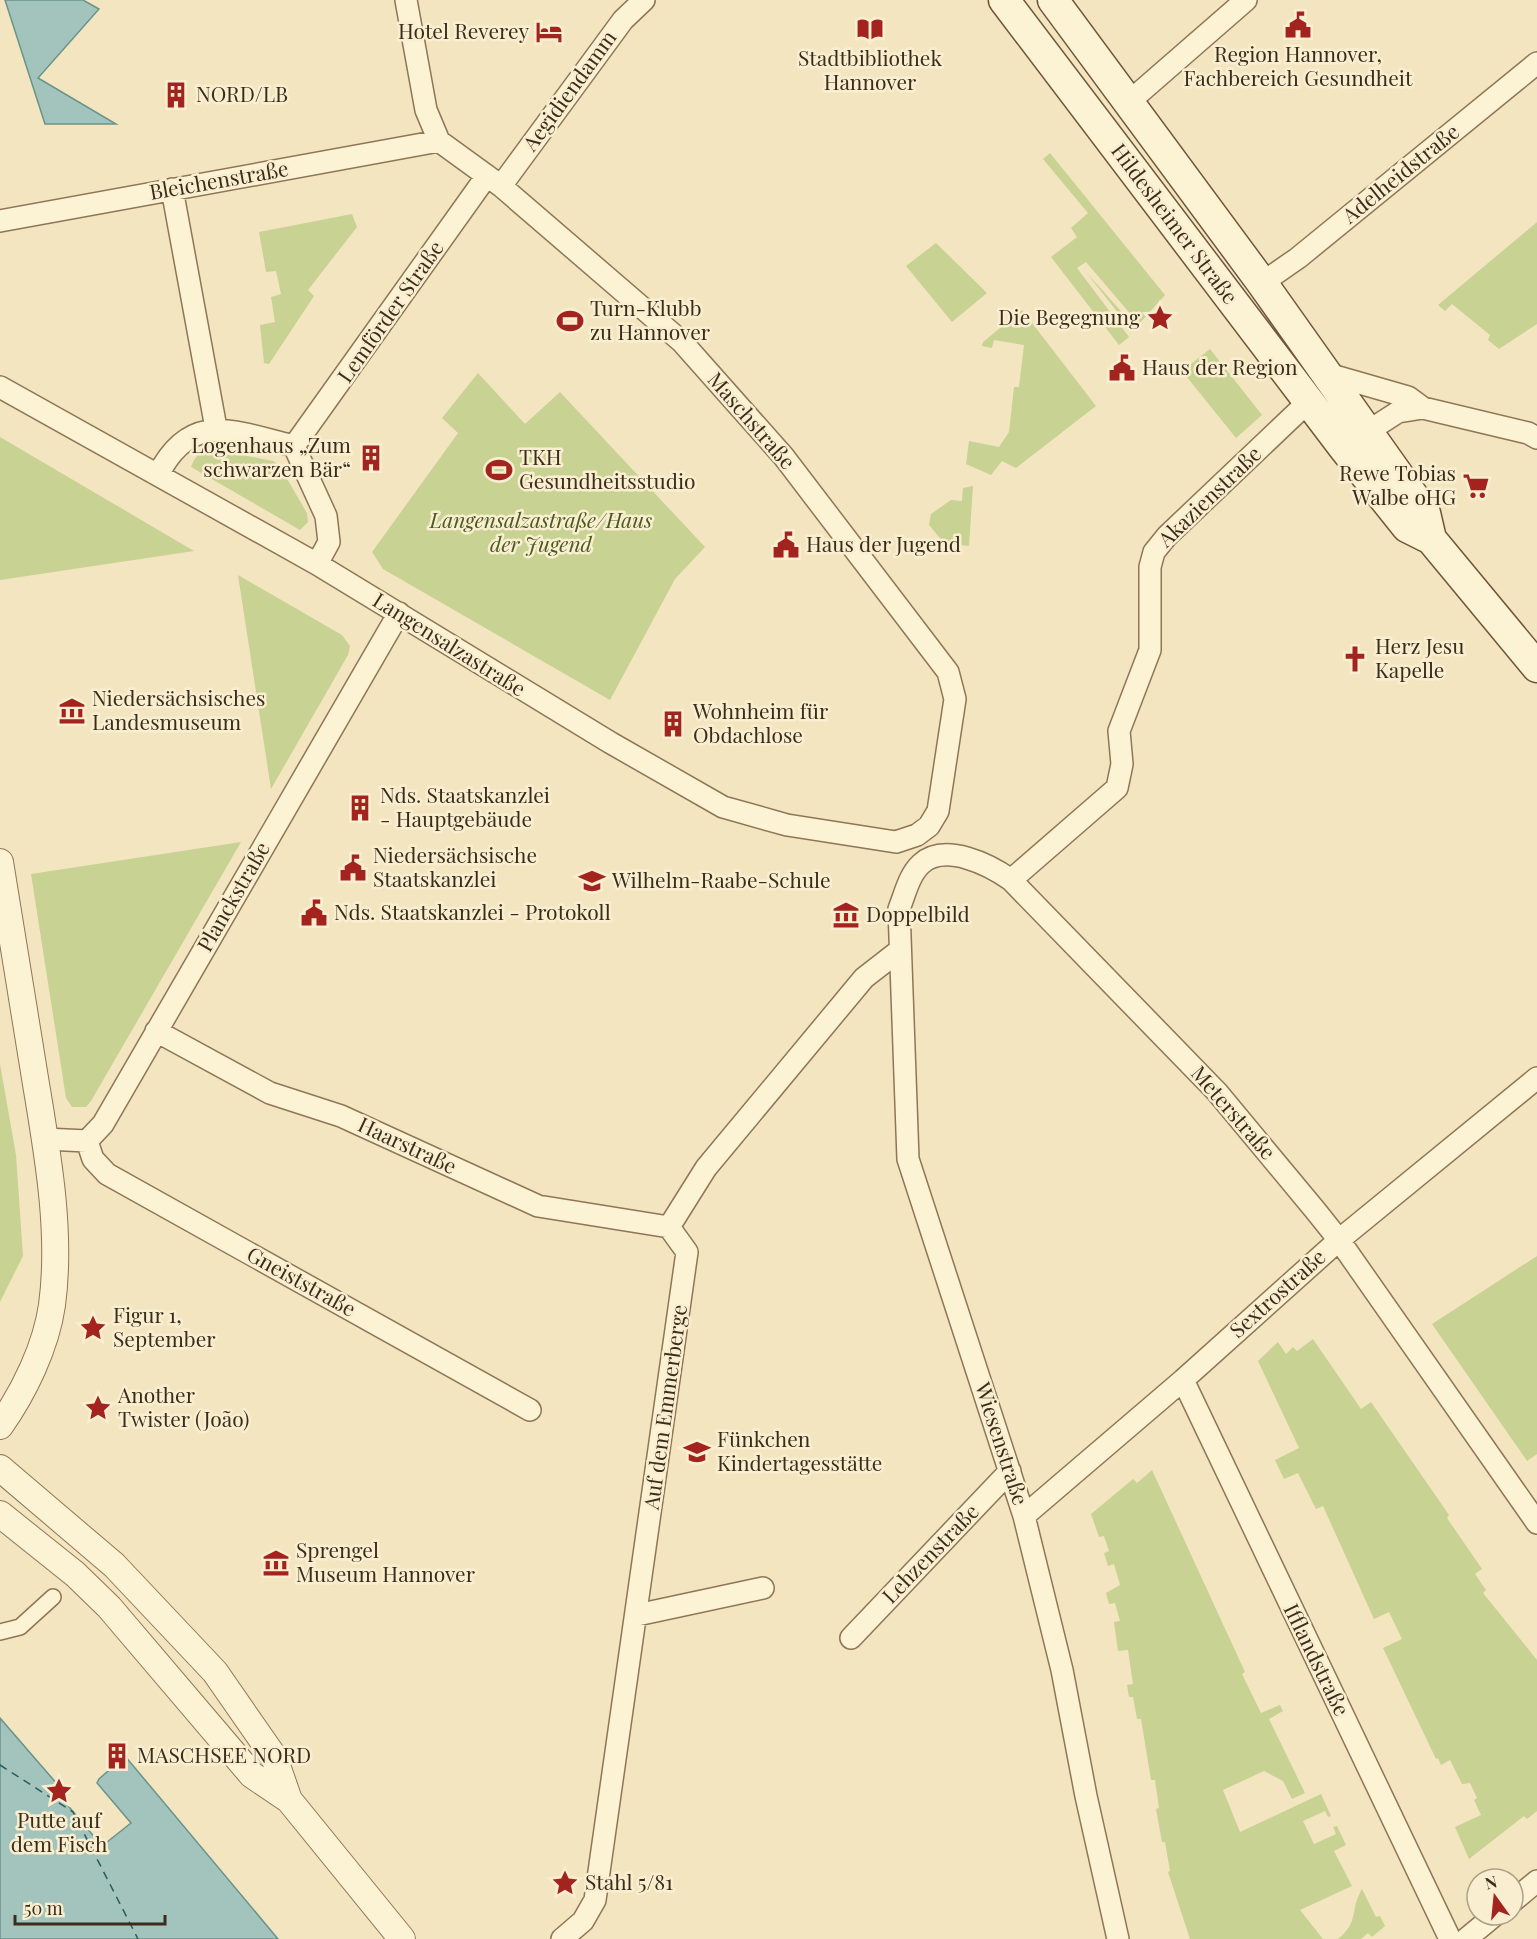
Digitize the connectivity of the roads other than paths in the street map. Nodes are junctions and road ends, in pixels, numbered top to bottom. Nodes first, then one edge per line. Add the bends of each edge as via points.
1 (406, 0) edge
2 (644, 0) edge
3 (1004, 0) edge
4 (1053, 0) edge
5 (1246, 0) edge
6 (1537, 63) edge
7 (1130, 101) junction
8 (439, 141) junction
9 (493, 182) junction
10 (172, 189) junction
11 (0, 221) edge
12 (1262, 283) junction
13 (1328, 374) junction
14 (0, 387) edge
15 (1308, 402) junction
16 (1423, 408) junction
17 (216, 428) junction
18 (1367, 430) junction
19 (1534, 430) edge
20 (294, 446) junction
21 (1344, 448) junction
22 (158, 475) junction
23 (1431, 538) junction
24 (317, 564) junction
25 (399, 614) junction
26 (1537, 668) edge
27 (916, 835) joint
28 (0, 862) edge
29 (1011, 880) junction
30 (900, 950) junction
31 (156, 1031) junction
32 (1537, 1078) edge
33 (45, 1139) junction
34 (87, 1141) junction
35 (669, 1227) junction
36 (1339, 1240) junction
37 (1183, 1380) junction
38 (530, 1410) dead end
39 (2, 1424) edge
40 (0, 1468) edge
41 (1010, 1471) junction
42 (0, 1515) edge
43 (1024, 1516) junction
44 (1537, 1523) edge
45 (763, 1588) dead end
46 (53, 1597) dead end
47 (637, 1615) junction
48 (0, 1632) edge
49 (851, 1638) dead end
50 (289, 1800) junction
51 (1537, 1881) edge
52 (1525, 1891) edge
53 (1481, 1927) edge
54 (402, 1939) edge
55 (562, 1939) edge
56 (1118, 1939) edge
57 (1450, 1939) edge
58 (1466, 1939) edge

1 - 8 street, Maschstraße via 426,110
2 - 9 street, Aegidiendamm via 623,20
3 - 15 main road, Hildesheimer Straße
4 - 7 main road, Hildesheimer Straße
5 - 7 street
6 - 12 street, Adelheidstraße
7 - 12 main road, Hildesheimer Straße
8 - 9 street, Maschstraße
8 - 10 street, Bleichenstraße
9 - 20 street, Lemförder Straße
9 - 27 street, Maschstraße via 682,342 784,457 948,672 955,699 938,811 929,826
10 - 11 street, Bleichenstraße
10 - 17 street
12 - 13 main road, Hildesheimer Straße
13 - 16 street via 1408,397
13 - 18 main road, Hildesheimer Straße
14 - 22 street, Langensalzastraße
15 - 21 main road, Hildesheimer Straße
15 - 29 street, Akazienstraße via 1154,552 1150,567 1150,650 1119,731 1122,764 1117,788
16 - 18 street via 1398,412
16 - 19 street
17 - 20 street
17 - 22 street via 198,432 168,455
18 - 21 street
18 - 23 main road, Hildesheimer Straße via 1425,513
20 - 24 street via 326,516 329,542
21 - 23 main road, Hildesheimer Straße via 1407,527
22 - 24 street, Langensalzastraße
23 - 26 main road, Hildesheimer Straße
24 - 25 street, Langensalzastraße
25 - 27 street, Langensalzastraße via 723,807 787,825 896,842
25 - 31 street, Planckstraße
28 - 33 street
29 - 30 street, Meterstraße via 954,855 922,863 899,909
29 - 36 street, Meterstraße via 1217,1092
30 - 35 street via 856,987 706,1168
30 - 41 street, Wiesenstraße via 908,1159
31 - 34 street, Planckstraße via 103,1124
31 - 35 street, Haarstraße via 270,1093 341,1116 538,1206
32 - 36 street, Sextrostraße
33 - 34 street
33 - 39 street via 54,1259 52,1306 29,1376
34 - 38 street, Gneiststraße via 93,1159 107,1174
35 - 47 street, Auf dem Emmerberge via 687,1252
36 - 37 street, Sextrostraße
36 - 44 street, Meterstraße
37 - 43 street, Sextrostraße
37 - 57 street, Ifflandstraße
40 - 50 street via 114,1565 215,1672 274,1757
41 - 43 street, Wiesenstraße
41 - 49 street, Lehzenstraße
42 - 50 street via 75,1574 109,1607 252,1775
43 - 56 street, Wiesenstraße via 1062,1670
45 - 47 street
46 - 48 street via 20,1627
47 - 55 street, Auf dem Emmerberge via 595,1900 583,1921
50 - 54 street
51 - 52 street
53 - 58 street

